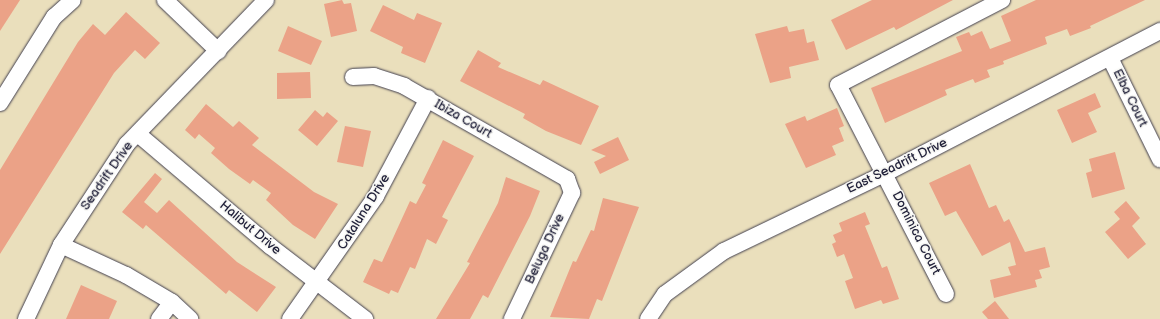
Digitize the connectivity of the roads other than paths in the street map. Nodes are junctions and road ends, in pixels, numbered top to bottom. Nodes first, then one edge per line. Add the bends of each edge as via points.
1 (73, 0) edge
2 (165, 0) edge
3 (266, 0) edge
4 (1002, 0) edge
5 (1160, 31) edge
6 (218, 51) junction
7 (1110, 58) junction
8 (353, 77) dead end
9 (428, 98) junction
10 (0, 103) edge
11 (138, 134) junction
12 (1160, 159) edge
13 (886, 173) junction
14 (567, 179) joint
15 (61, 245) junction
16 (318, 283) junction
17 (946, 294) dead end
18 (172, 302) junction
19 (26, 319) edge
20 (159, 319) edge
21 (190, 319) edge
22 (290, 319) edge
23 (364, 319) edge
24 (512, 319) edge
25 (648, 319) edge

1 - 10 street via 54,17
2 - 6 street
3 - 6 street, Seadrift Drive
4 - 13 street, Dominica Court via 838,85
5 - 7 street, East Seadrift Drive
6 - 11 street, Seadrift Drive
7 - 12 street, Elba Court
7 - 13 street, East Seadrift Drive
8 - 9 street, Ibiza Court via 374,76
9 - 14 street, Ibiza Court
9 - 16 street, Cataluna Drive via 376,196
11 - 15 street, Seadrift Drive
11 - 16 street, Halibut Drive
13 - 17 street, Dominica Court
13 - 25 street, East Seadrift Drive via 724,251 665,294
14 - 24 street, Beluga Drive via 572,193
15 - 18 street via 126,275
15 - 19 street, Seadrift Drive
16 - 22 street, Cataluna Drive
16 - 23 street, Halibut Drive
18 - 20 street
18 - 21 street

